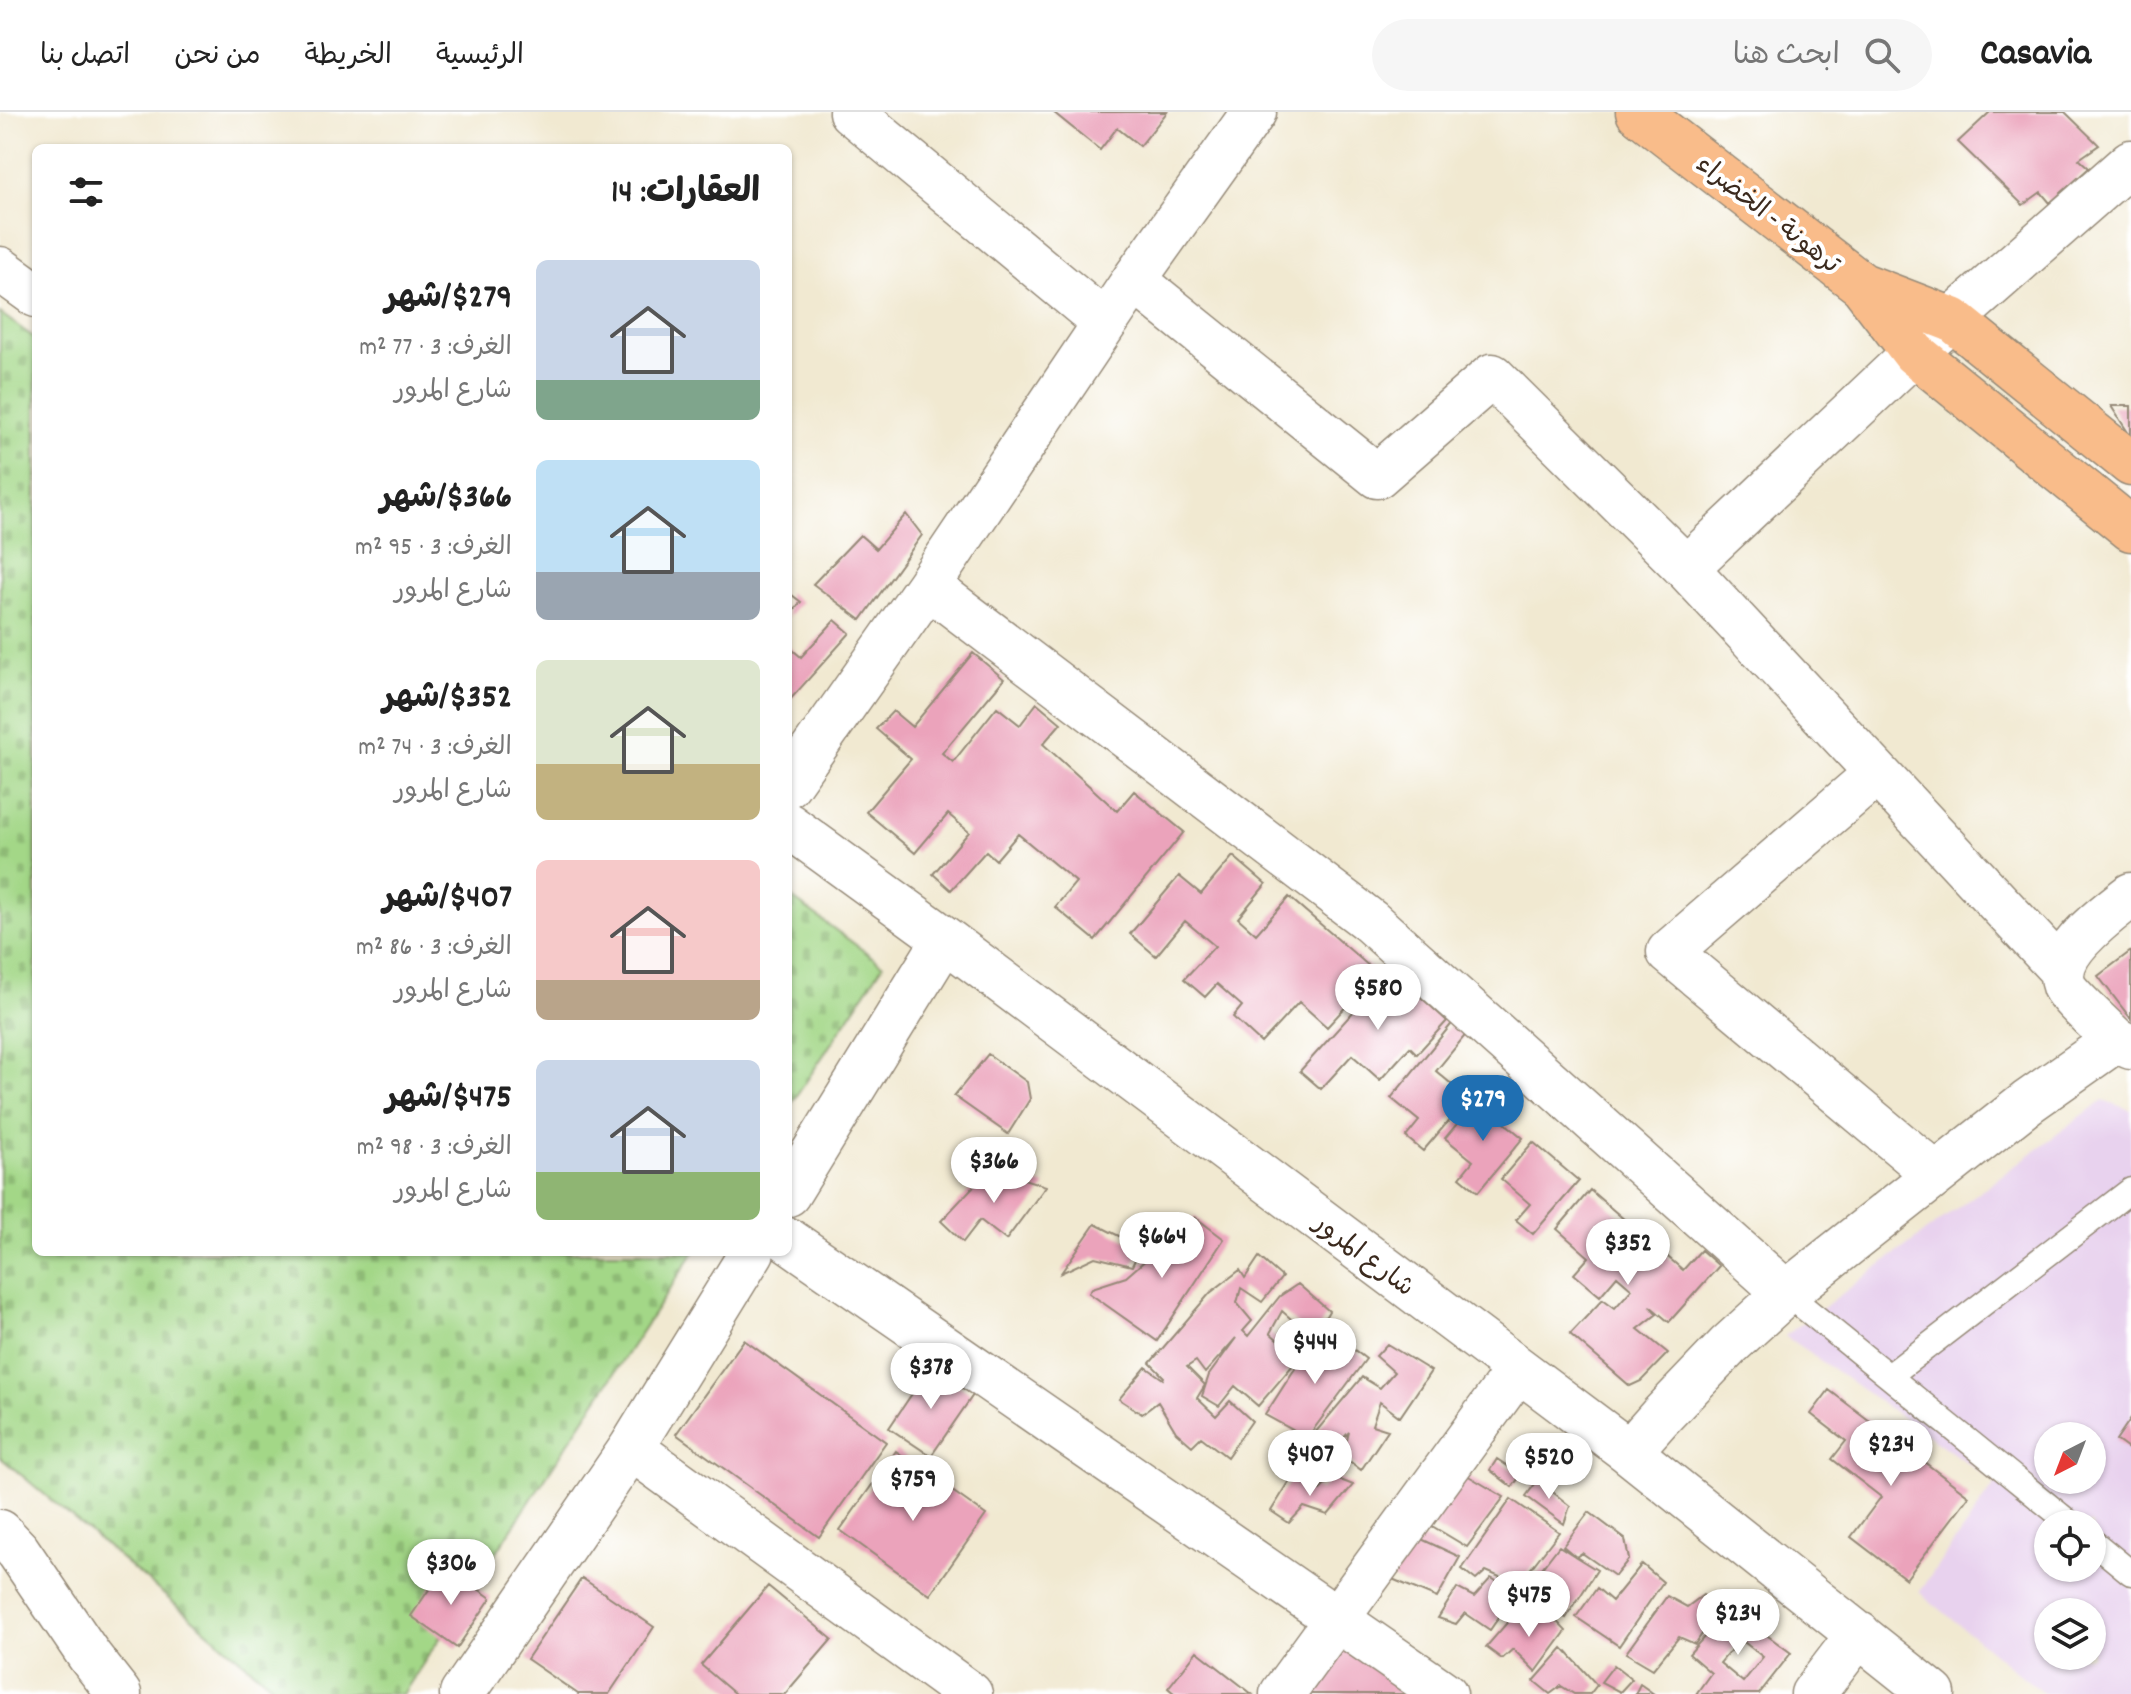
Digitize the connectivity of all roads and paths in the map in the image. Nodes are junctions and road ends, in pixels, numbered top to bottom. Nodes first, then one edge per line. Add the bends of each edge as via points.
1 (851, 112) edge
2 (1254, 112) edge
3 (1638, 112) edge
4 (2131, 162) edge
5 (0, 269) edge
6 (1134, 280) junction
7 (1862, 285) junction
8 (32, 292) edge
9 (1953, 320) junction
10 (1105, 323) junction
11 (1914, 353) junction
12 (2131, 464) edge
13 (2131, 529) edge
14 (1686, 568) junction
15 (928, 586) junction
16 (1877, 773) junction
17 (792, 779) edge
18 (792, 828) edge
19 (2131, 895) edge
20 (945, 939) junction
21 (2061, 970) junction
22 (2124, 1044) edge
23 (1935, 1174) junction
24 (792, 1188) edge
25 (2131, 1190) edge
26 (792, 1243) edge
27 (750, 1256) edge
28 (1786, 1293) junction
29 (1518, 1370) junction
30 (1889, 1376) junction
31 (631, 1448) junction
32 (1629, 1452) junction
33 (2054, 1510) edge
34 (0, 1532) edge
35 (2106, 1552) edge
36 (2131, 1573) edge
37 (1336, 1620) junction
38 (1859, 1634) junction
39 (464, 1693) edge
40 (119, 1694) edge
41 (970, 1694) edge
42 (1282, 1694) edge
43 (1445, 1694) edge
44 (1813, 1694) edge
45 (1933, 1694) edge

1 - 10 street
2 - 6 street
3 - 7 highway, ترهونة - الخضراء
4 - 9 street
5 - 8 street
6 - 10 street
6 - 14 street via 1377,476 1492,376
7 - 9 highway
7 - 11 highway
9 - 11 street
9 - 12 highway
10 - 15 street
11 - 13 highway
11 - 14 street
14 - 16 street
15 - 17 street
15 - 28 street via 1370,921
16 - 21 street
16 - 23 street via 1669,952
18 - 20 street, شارع المرور
19 - 21 street via 2077,941
20 - 24 street
20 - 29 street, شارع المرور
21 - 22 street via 2064,988
22 - 23 street via 2028,1102
23 - 28 street
25 - 30 lane
26 - 37 street
27 - 31 street
28 - 30 lane
28 - 32 street via 1729,1345
29 - 32 street, شارع المرور
29 - 37 street
30 - 33 lane
31 - 39 street
31 - 41 street
32 - 38 street, شارع المرور
34 - 40 street
35 - 36 lane
37 - 42 street
37 - 43 street
38 - 44 street
38 - 45 street, شارع المرور

